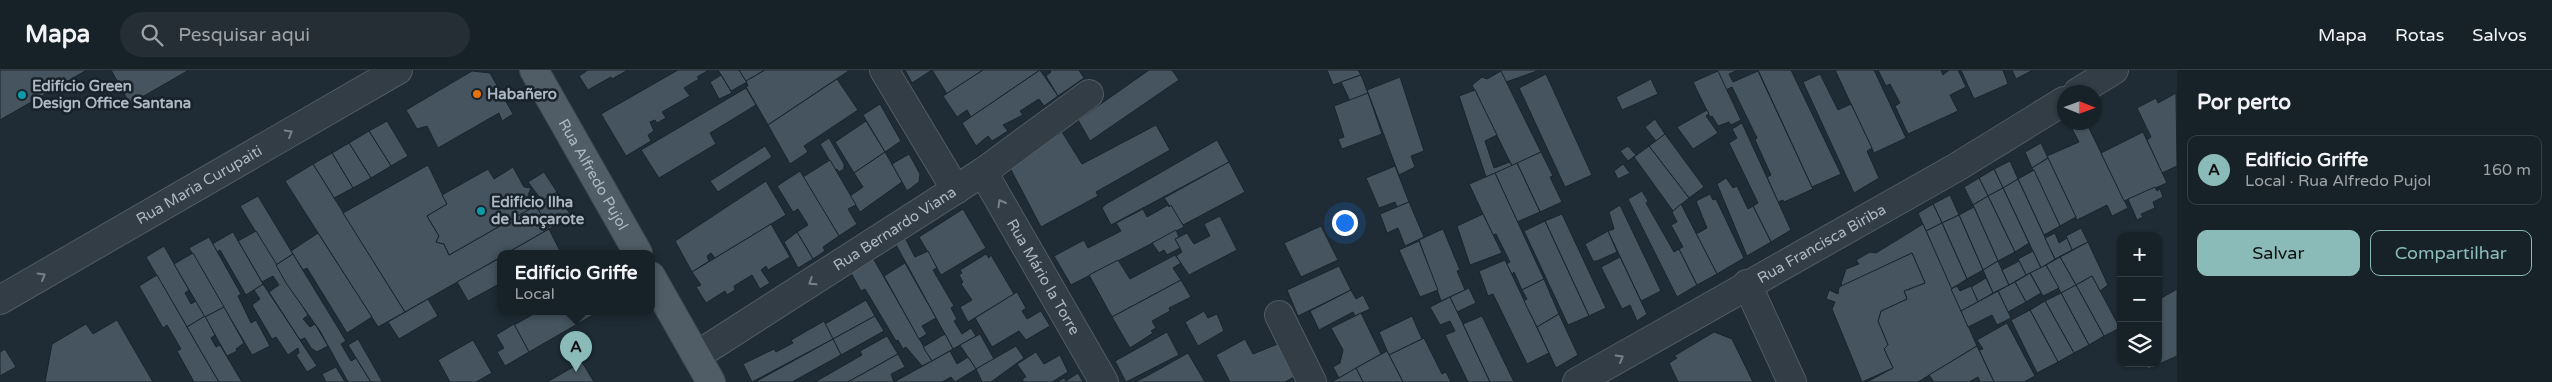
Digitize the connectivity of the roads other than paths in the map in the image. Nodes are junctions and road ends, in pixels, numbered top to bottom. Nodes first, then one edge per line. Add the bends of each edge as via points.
1 (398, 70) edge
2 (534, 70) edge
3 (884, 70) edge
4 (2114, 70) edge
5 (2089, 85) edge
6 (1089, 94) dead end
7 (2057, 105) edge
8 (983, 172) junction
9 (956, 190) junction
10 (636, 250) edge
11 (655, 283) edge
12 (1747, 284) junction
13 (0, 300) edge
14 (1279, 315) dead end
15 (696, 356) junction
16 (711, 382) edge
17 (1104, 382) edge
18 (1312, 382) edge
19 (1577, 382) edge
20 (1792, 382) edge

13 -> 1 street, Rua Maria Curupaiti
2 - 10 main road, Rua Alfredo Pujol
3 - 9 street
4 - 5 street
6 - 8 street, Rua Bernardo Viana
7 - 12 street, Rua Francisca Biriba via 1957,167
8 - 9 street, Rua Bernardo Viana
17 -> 8 street, Rua Mário la Torre
9 -> 15 street, Rua Bernardo Viana
11 - 15 main road
19 -> 12 street, Rua Francisca Biriba
12 - 20 street
14 - 18 street
15 - 16 main road

